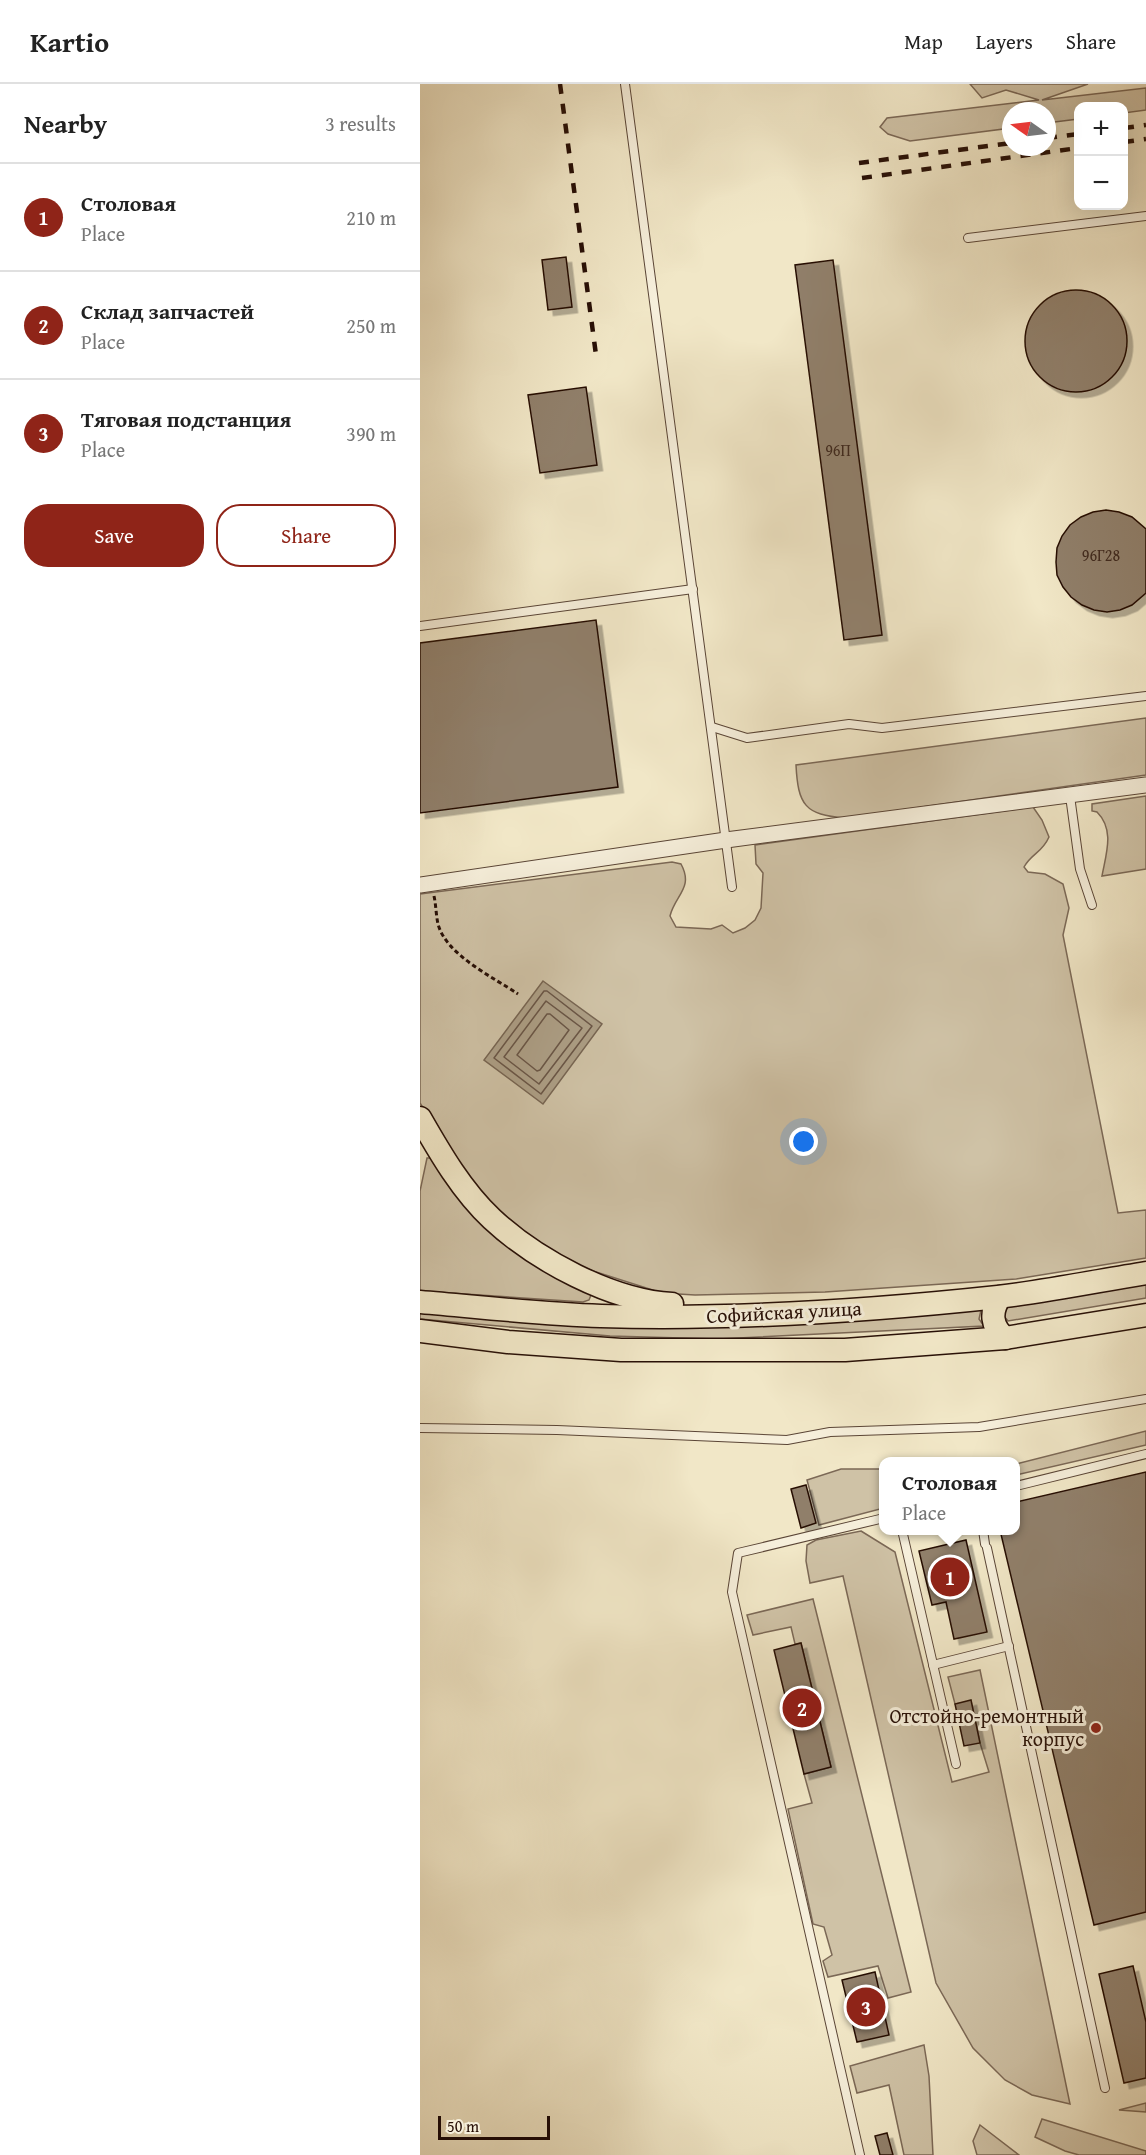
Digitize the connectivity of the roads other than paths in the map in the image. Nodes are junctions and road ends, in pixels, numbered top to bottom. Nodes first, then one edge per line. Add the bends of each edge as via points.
1 (625, 84) edge
2 (1146, 216) edge
3 (968, 238) dead end
4 (693, 589) junction
5 (420, 626) edge
6 (1146, 696) edge
7 (712, 727) junction
8 (1146, 785) edge
9 (1070, 796) junction
10 (726, 840) junction
11 (426, 884) edge
12 (732, 887) dead end
13 (1092, 905) dead end
14 (420, 1118) edge
15 (1146, 1273) edge
16 (1000, 1296) junction
17 (420, 1302) edge
18 (751, 1315) junction
19 (1146, 1315) edge
20 (420, 1331) edge
21 (1005, 1338) junction
22 (1146, 1399) edge
23 (420, 1428) edge
24 (1146, 1454) edge
25 (1020, 1485) edge
26 (879, 1519) edge
27 (903, 1535) edge
28 (984, 1535) edge
29 (1009, 1646) junction
30 (933, 1665) junction
31 (956, 1764) dead end
32 (1105, 2088) dead end
33 (861, 2155) edge

1 - 4 lane
2 - 3 lane
4 - 5 lane
4 - 7 lane
6 - 7 lane via 882,728 849,724 747,738
7 - 10 lane
8 - 9 street
9 - 10 street
9 - 13 lane via 1080,869
10 - 11 street
10 - 12 lane
14 - 18 main road via 439,1153 491,1218 558,1265 599,1286 650,1303 699,1305
15 - 16 main road, Софийская улица
16 - 18 main road, Софийская улица
16 - 21 main road via 992,1314 993,1323
17 - 18 main road, Софийская улица via 600,1316
19 - 21 main road, Софийская улица
20 - 21 main road, Софийская улица via 621,1350 845,1350
22 - 23 lane via 979,1427 830,1432 787,1440
24 - 25 lane
26 - 33 lane via 738,1553 732,1592
27 - 30 lane
28 - 29 lane
29 - 30 lane
29 - 32 lane
30 - 31 lane

